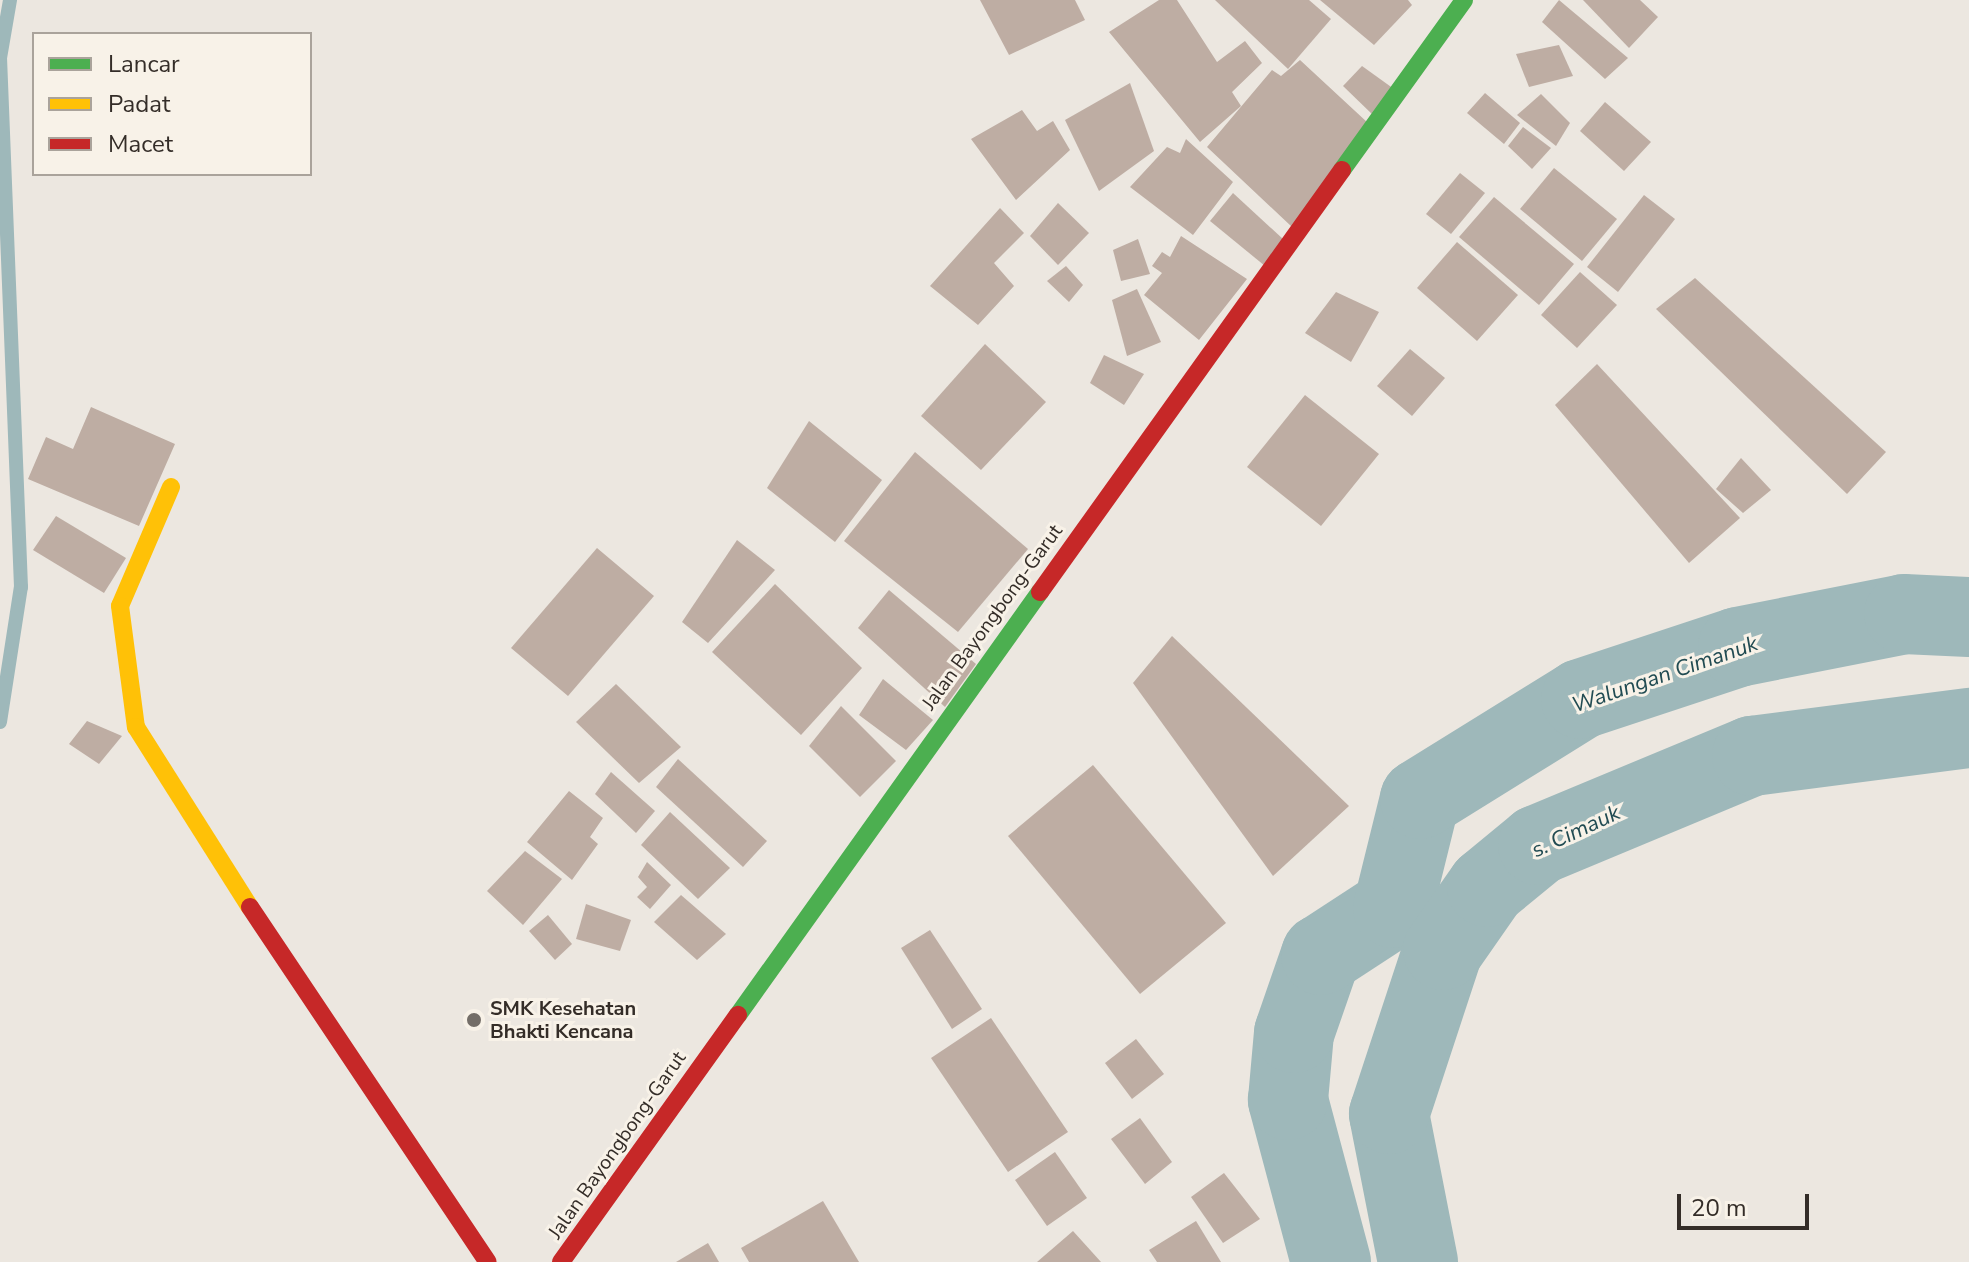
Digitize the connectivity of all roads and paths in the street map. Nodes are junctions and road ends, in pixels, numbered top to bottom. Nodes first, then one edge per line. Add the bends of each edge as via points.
1 (1464, 0) edge
2 (171, 487) dead end
3 (488, 1262) edge
4 (561, 1262) edge

1 - 4 main road, Jalan Bayongbong-Garut
2 - 3 main road via 120,606 141,740

